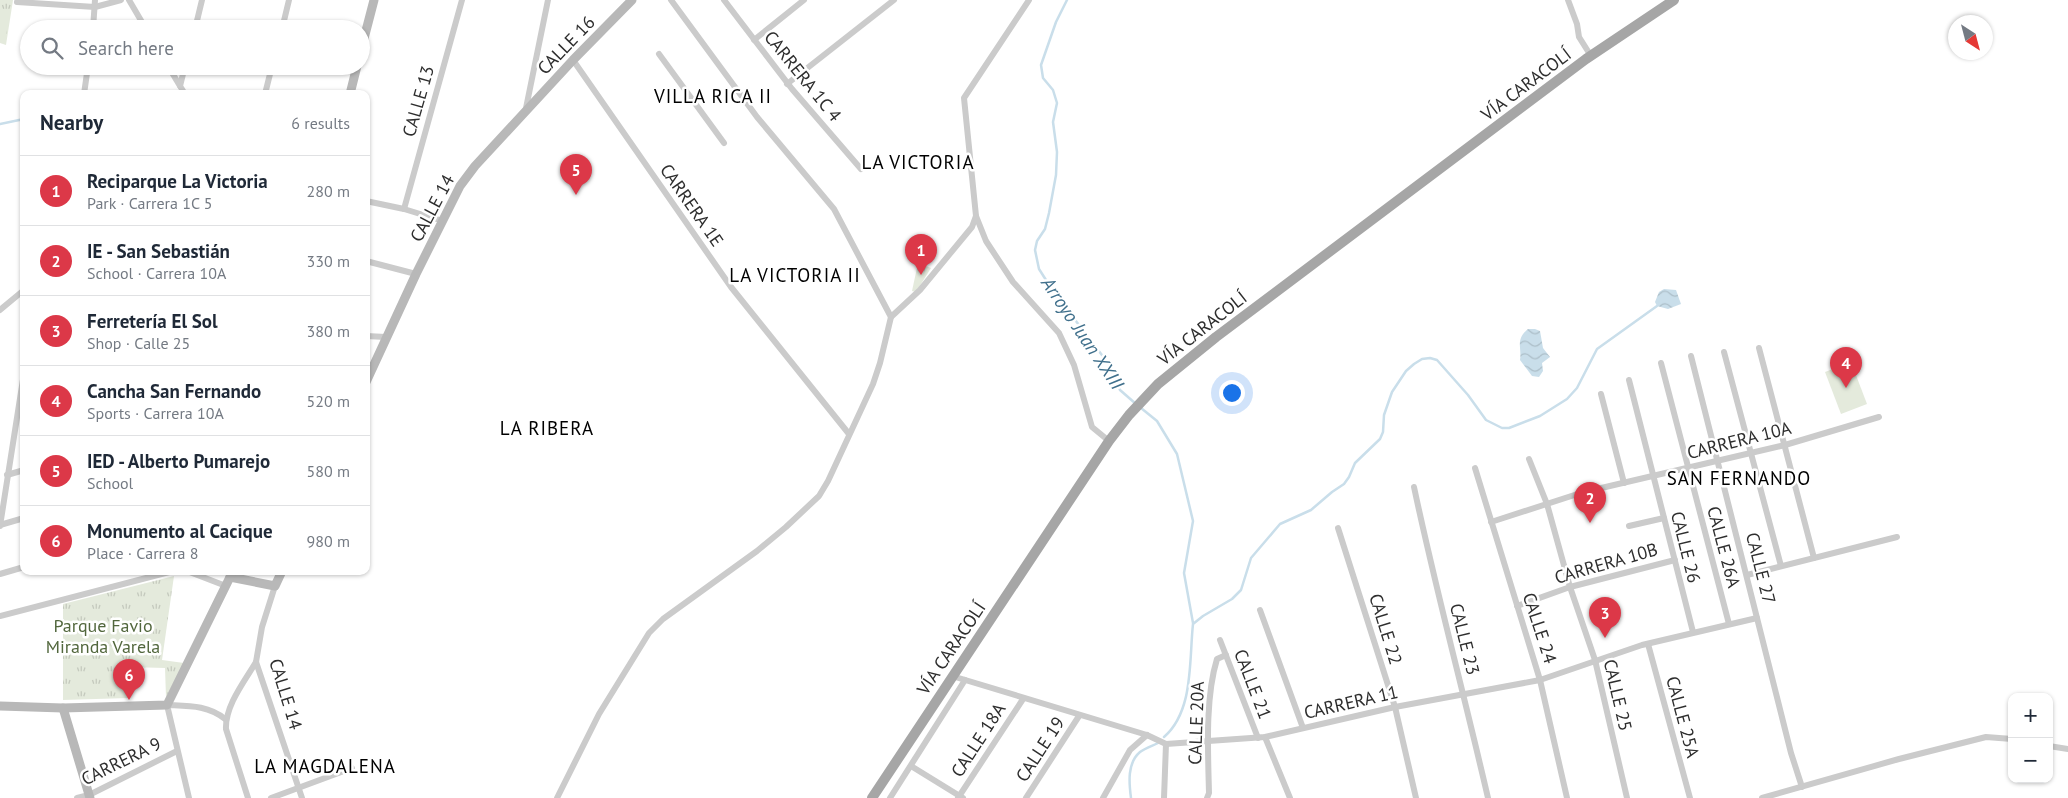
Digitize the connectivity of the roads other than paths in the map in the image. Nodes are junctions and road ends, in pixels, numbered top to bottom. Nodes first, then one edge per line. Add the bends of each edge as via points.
1 (121, 0) edge
2 (129, 0) edge
3 (202, 0) edge
4 (289, 0) edge
5 (374, 0) edge
6 (462, 0) edge
7 (548, 0) edge
8 (632, 0) edge
9 (671, 0) edge
10 (724, 0) edge
11 (804, 0) edge
12 (894, 0) edge
13 (1029, 0) edge
14 (1568, 0) edge
15 (1674, 0) edge
16 (17, 2) dead end
17 (95, 4) edge
18 (94, 20) edge
19 (141, 20) edge
20 (197, 20) edge
21 (284, 20) edge
22 (369, 20) edge
23 (754, 40) junction
24 (659, 54) dead end
25 (1591, 56) junction
26 (573, 60) junction
27 (87, 75) edge
28 (173, 75) edge
29 (183, 75) edge
30 (270, 75) edge
31 (355, 75) edge
32 (787, 84) junction
33 (180, 86) junction
34 (85, 90) edge
35 (182, 90) edge
36 (266, 90) edge
37 (351, 90) edge
38 (524, 114) junction
39 (724, 143) dead end
40 (861, 169) dead end
41 (370, 202) edge
42 (404, 209) junction
43 (976, 216) junction
44 (443, 221) junction
45 (370, 261) edge
46 (416, 274) junction
47 (20, 293) edge
48 (0, 310) edge
49 (890, 316) junction
50 (370, 336) edge
51 (386, 336) junction
52 (1758, 348) dead end
53 (1724, 352) dead end
54 (1692, 356) dead end
55 (1660, 363) dead end
56 (370, 373) edge
57 (1628, 380) dead end
58 (1602, 394) dead end
59 (20, 398) edge
60 (1879, 417) dead end
61 (849, 434) junction
62 (1109, 441) junction
63 (1785, 445) junction
64 (1752, 453) junction
65 (1529, 459) dead end
66 (1719, 461) junction
67 (1475, 468) dead end
68 (1688, 468) junction
69 (20, 471) edge
70 (8, 475) junction
71 (1654, 476) junction
72 (1624, 483) junction
73 (1414, 487) dead end
74 (1547, 504) junction
75 (1664, 518) junction
76 (20, 519) edge
77 (1491, 522) junction
78 (0, 526) edge
79 (1629, 526) dead end
80 (1338, 528) dead end
81 (1897, 537) dead end
82 (1814, 558) junction
83 (1675, 560) junction
84 (1781, 566) junction
85 (20, 568) edge
86 (0, 574) edge
87 (158, 575) edge
88 (211, 575) edge
89 (280, 575) edge
90 (1747, 575) junction
91 (230, 578) edge
92 (275, 586) junction
93 (1570, 588) junction
94 (1517, 606) junction
95 (1260, 610) dead end
96 (0, 616) edge
97 (1757, 618) junction
98 (1729, 624) junction
99 (1693, 632) junction
100 (1220, 640) dead end
101 (1648, 644) junction
102 (1226, 654) junction
103 (1595, 660) junction
104 (256, 662) junction
105 (952, 676) junction
106 (965, 680) junction
107 (1540, 680) junction
108 (1464, 695) junction
109 (1023, 699) junction
110 (167, 705) junction
111 (0, 706) edge
112 (1395, 707) junction
113 (63, 708) junction
114 (1079, 716) junction
115 (225, 719) junction
116 (1304, 728) junction
117 (1147, 735) junction
118 (1261, 738) junction
119 (2008, 739) edge
120 (1163, 742) junction
121 (1208, 742) junction
122 (2053, 747) edge
123 (2068, 749) edge
124 (177, 751) junction
125 (911, 766) junction
126 (352, 768) dead end
127 (299, 787) junction
128 (1802, 787) junction
129 (89, 796) edge
130 (960, 797) edge
131 (77, 798) edge
132 (190, 798) edge
133 (248, 798) edge
134 (271, 798) edge
135 (302, 798) edge
136 (557, 798) edge
137 (872, 798) edge
138 (890, 798) edge
139 (1026, 798) edge
140 (1103, 798) edge
141 (1164, 798) edge
142 (1208, 798) edge
143 (1290, 798) edge
144 (1416, 798) edge
145 (1488, 798) edge
146 (1567, 798) edge
147 (1627, 798) edge
148 (1690, 798) edge
149 (1762, 798) edge

1 - 17 street
2 - 19 street
3 - 20 street
4 - 21 street
5 - 22 street
6 - 42 street, CALLE 13
7 - 38 street
8 - 26 street, CALLE 16
9 - 49 street via 757,117 834,209
10 - 23 street, CARRERA 1C 4
11 - 23 street
12 - 32 street
13 - 43 street via 964,98
14 - 25 street via 1578,37
15 - 25 main road, VÍA CARACOLÍ
16 - 17 street
17 - 18 street
23 - 32 street, CARRERA 1C 4
24 - 39 street
25 - 62 main road, VÍA CARACOLÍ via 1216,337 1158,384
26 - 38 street, CALLE 16
26 - 61 street, CARRERA 1E via 731,287
27 - 34 street
28 - 33 street
29 - 33 street
30 - 36 street
31 - 37 street
32 - 40 street, CARRERA 1C 4
33 - 35 street
38 - 44 street, CALLE 14 via 475,166 460,186
41 - 42 street
42 - 44 street
43 - 49 street via 972,226 920,290
43 - 62 street via 986,241 1013,282 1059,333 1074,365 1092,426
44 - 46 street, CALLE 14
45 - 46 street
46 - 51 street, CALLE 14
47 - 48 street
49 - 61 street via 878,370
50 - 51 street
51 - 56 street, CALLE 14
52 - 63 street
53 - 64 street
54 - 66 street, CALLE 27
55 - 68 street, CALLE 26A
57 - 71 street, CALLE 26
58 - 72 street
59 - 70 street
60 - 63 street, CARRERA 10A
61 - 136 street via 819,496 757,551 662,619 649,634 599,714
62 - 105 main road, VÍA CARACOLÍ
63 - 64 street, CARRERA 10A
63 - 82 street
64 - 66 street, CARRERA 10A
64 - 84 street
65 - 74 street, CALLE 25
66 - 68 street, CARRERA 10A
66 - 90 street, CALLE 27
67 - 77 street, CALLE 24
68 - 71 street, CARRERA 10A
68 - 98 street, CALLE 26A
69 - 70 street
70 - 78 street
71 - 72 street, CARRERA 10A
71 - 75 street, CALLE 26
72 - 74 street, CARRERA 10A via 1596,488
73 - 108 street, CALLE 23
74 - 77 street, CARRERA 10A
74 - 93 street, CALLE 25
75 - 79 street
75 - 83 street, CALLE 26
76 - 78 street
77 - 94 street, CALLE 24
80 - 112 street, CALLE 22
81 - 82 street
82 - 84 street
83 - 93 street, CARRERA 10B
83 - 99 street, CALLE 26
84 - 90 street
85 - 86 street
87 - 96 street
88 - 91 street
89 - 92 street, CALLE 14
90 - 97 street, CALLE 27
91 - 92 street
91 - 110 street
92 - 104 street, CALLE 14 via 262,627
93 - 94 street, CARRERA 10B
93 - 103 street, CALLE 25
94 - 107 street, CALLE 24
95 - 116 street
97 - 98 street, CARRERA 11
97 - 128 street, CALLE 27
98 - 99 street, CARRERA 11
99 - 101 street, CARRERA 11
100 - 102 street, CALLE 21
101 - 103 street, CARRERA 11
101 - 148 street, CALLE 25A
102 - 118 street, CALLE 21
102 - 121 street, CALLE 20A via 1217,659 1212,674
103 - 107 street, CARRERA 11
103 - 147 street, CALLE 25
104 - 115 street
104 - 127 street, CALLE 14
105 - 106 street, CARRERA 11
105 - 137 main road, VÍA CARACOLÍ
106 - 109 street, CARRERA 11
106 - 125 street
107 - 108 street, CARRERA 11
107 - 146 street, CALLE 24
108 - 112 street, CARRERA 11
108 - 145 street, CALLE 23
109 - 114 street, CARRERA 11
109 - 130 street, CALLE 18A
110 - 113 street
110 - 115 street via 209,709
110 - 124 street
111 - 113 street
112 - 116 street, CARRERA 11
112 - 144 street, CALLE 22
113 - 129 street
114 - 117 street, CARRERA 11
114 - 139 street, CALLE 19
115 - 133 street
116 - 118 street, CARRERA 11
117 - 120 street, CARRERA 11
117 - 140 street via 1130,750
118 - 121 street, CARRERA 11
118 - 143 street, CALLE 21
119 - 128 street via 1986,737
120 - 121 street, CARRERA 11
120 - 141 street
121 - 142 street, CALLE 20A
122 - 123 street
124 - 129 street, CARRERA 9
124 - 132 street
125 - 130 street
125 - 138 street
126 - 127 street
127 - 134 street
127 - 135 street, CALLE 14
128 - 149 street
129 - 131 street, CARRERA 9

